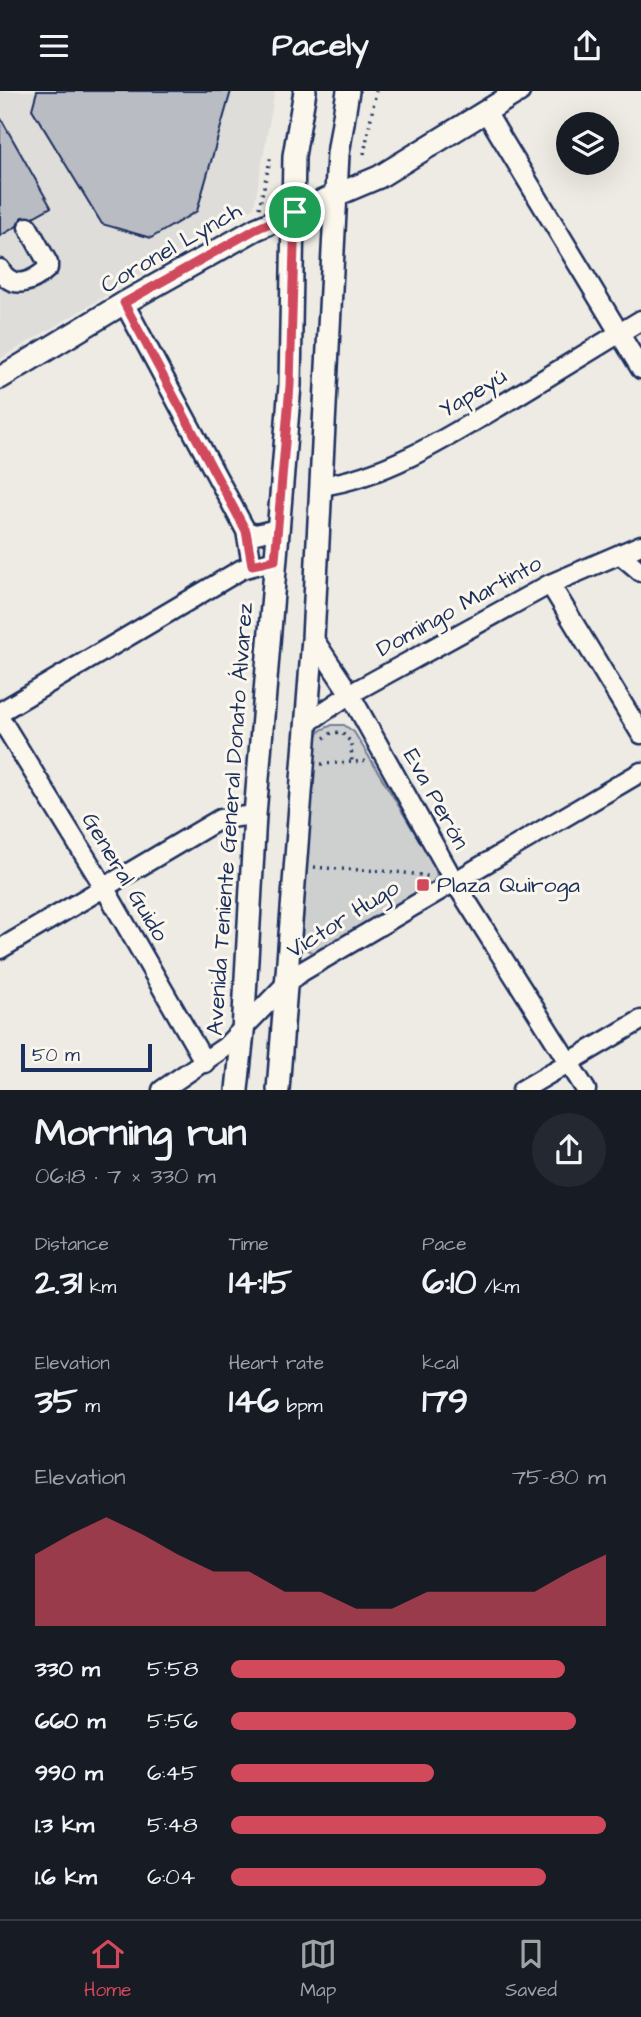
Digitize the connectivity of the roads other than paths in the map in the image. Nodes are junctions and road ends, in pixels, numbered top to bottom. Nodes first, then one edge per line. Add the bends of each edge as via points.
1 (305, 91) edge
2 (348, 91) edge
3 (511, 93) edge
4 (486, 112) junction
5 (335, 195) junction
6 (295, 212) junction
7 (28, 227) dead end
8 (0, 268) edge
9 (124, 303) junction
10 (641, 320) edge
11 (619, 334) junction
12 (641, 369) edge
13 (0, 378) edge
14 (321, 486) junction
15 (277, 529) junction
16 (246, 531) junction
17 (641, 545) edge
18 (621, 555) junction
19 (275, 560) junction
20 (252, 565) junction
21 (641, 572) edge
22 (550, 584) junction
23 (313, 638) junction
24 (350, 694) junction
25 (0, 712) edge
26 (0, 718) edge
27 (307, 723) junction
28 (641, 734) edge
29 (641, 772) edge
30 (255, 815) junction
31 (454, 881) junction
32 (104, 887) junction
33 (0, 949) edge
34 (285, 985) junction
35 (641, 1020) edge
36 (243, 1032) junction
37 (570, 1061) junction
38 (205, 1063) junction
39 (162, 1090) edge
40 (237, 1090) edge
41 (278, 1090) edge
42 (522, 1090) edge
43 (586, 1090) edge

1 - 6 main road, Avenida Teniente General Donato Álvarez via 294,156
2 - 5 main road
3 - 4 main road, Coronel Lynch
4 - 5 main road, Coronel Lynch via 379,177
4 - 11 street
5 - 6 main road, Coronel Lynch
5 - 14 main road
6 - 9 main road, Coronel Lynch
6 - 15 main road, Avenida Teniente General Donato Álvarez via 290,385
7 - 8 street via 48,268 18,283 10,282
9 - 13 main road, Coronel Lynch
9 - 16 street
10 - 11 street, Yapeyú
11 - 12 street
11 - 14 street, Yapeyú via 449,437 363,477
14 - 23 main road
15 - 16 street via 256,534
15 - 19 main road, Avenida Teniente General Donato Álvarez
16 - 20 street
17 - 18 street, Domingo Martinto
18 - 21 street
18 - 22 street, Domingo Martinto
19 - 20 street
19 - 30 main road, Avenida Teniente General Donato Álvarez
20 - 25 street
22 - 24 street, Domingo Martinto
22 - 28 street
23 - 24 street, Eva Perón
23 - 27 main road
24 - 27 street, Domingo Martinto
24 - 31 street, Eva Perón
26 - 32 street, General Guido
27 - 34 main road
29 - 31 street, Victor Hugo
30 - 32 street via 220,819
30 - 36 main road, Avenida Teniente General Donato Álvarez
31 - 34 street, Victor Hugo
31 - 37 street, Eva Perón
32 - 33 street
32 - 38 street, General Guido
34 - 36 street, Victor Hugo
34 - 41 main road
35 - 37 street
36 - 38 street, Victor Hugo
36 - 40 main road, Avenida Teniente General Donato Álvarez
37 - 42 street
37 - 43 street, Eva Perón
38 - 39 street, Victor Hugo

